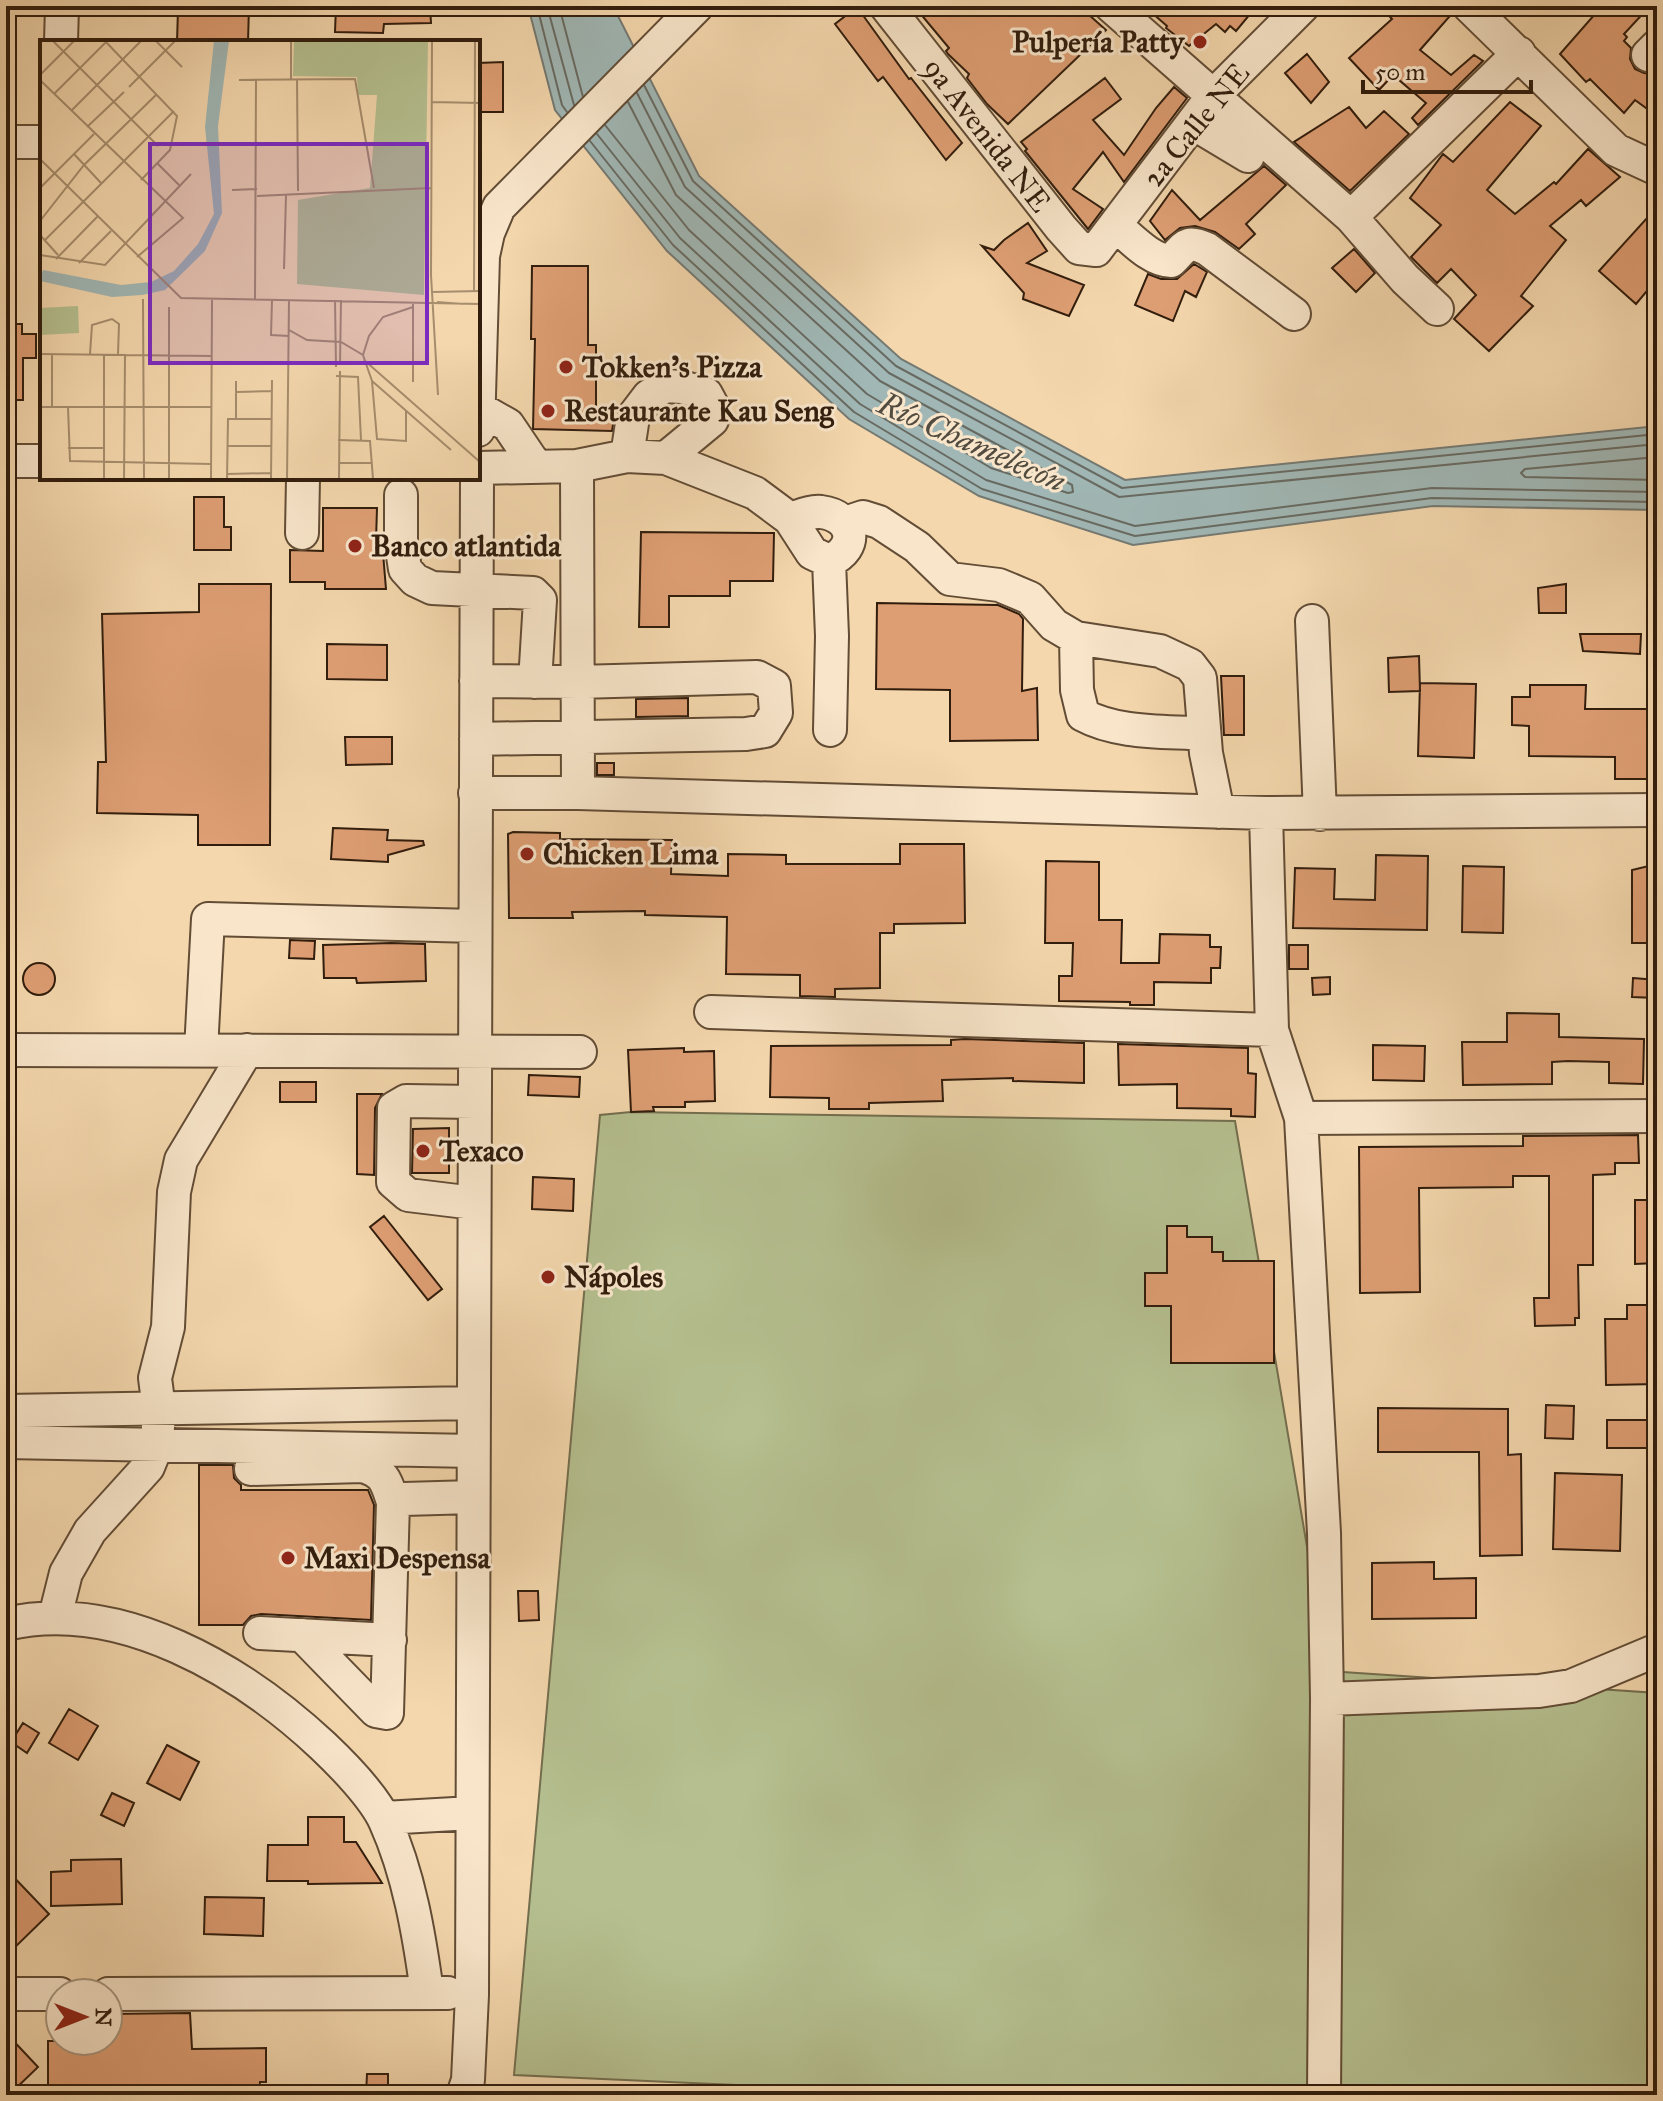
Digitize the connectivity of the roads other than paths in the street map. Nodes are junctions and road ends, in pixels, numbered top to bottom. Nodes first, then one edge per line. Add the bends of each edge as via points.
1 (62, 6) edge
2 (697, 6) edge
3 (886, 6) edge
4 (1111, 6) edge
5 (1303, 6) edge
6 (1469, 6) edge
7 (61, 40) edge
8 (1519, 53) junction
9 (1213, 96) junction
10 (1193, 123) junction
11 (6, 142) edge
12 (40, 142) edge
13 (1248, 156) dead end
14 (1657, 169) edge
15 (1351, 217) junction
16 (1106, 238) junction
17 (1437, 309) dead end
18 (1294, 314) dead end
19 (480, 347) edge
20 (480, 409) edge
21 (627, 456) junction
22 (666, 458) junction
23 (6, 461) edge
24 (40, 461) edge
25 (535, 465) junction
26 (577, 466) junction
27 (480, 468) edge
28 (303, 480) edge
29 (477, 480) edge
30 (401, 495) dead end
31 (790, 519) junction
32 (845, 523) junction
33 (302, 533) dead end
34 (829, 561) junction
35 (477, 580) junction
36 (1312, 621) dead end
37 (1076, 638) junction
38 (476, 681) junction
39 (535, 682) junction
40 (578, 682) junction
41 (830, 730) dead end
42 (1204, 734) junction
43 (578, 737) junction
44 (476, 739) junction
45 (475, 793) junction
46 (578, 793) junction
47 (1657, 810) edge
48 (1218, 812) junction
49 (1266, 813) junction
50 (1320, 814) junction
51 (475, 926) junction
52 (711, 1012) dead end
53 (1272, 1030) junction
54 (6, 1050) edge
55 (201, 1050) junction
56 (247, 1050) junction
57 (580, 1052) dead end
58 (475, 1053) junction
59 (475, 1102) junction
60 (1657, 1116) edge
61 (1301, 1118) junction
62 (474, 1203) junction
63 (473, 1403) junction
64 (326, 1405) junction
65 (159, 1409) junction
66 (14, 1426) edge
67 (157, 1445) junction
68 (326, 1448) junction
69 (473, 1451) junction
70 (251, 1469) dead end
71 (473, 1497) junction
72 (393, 1502) junction
73 (55, 1617) junction
74 (10, 1626) edge
75 (260, 1633) dead end
76 (302, 1635) junction
77 (390, 1640) junction
78 (1657, 1650) edge
79 (1327, 1699) junction
80 (472, 1813) junction
81 (384, 1818) junction
82 (427, 1992) junction
83 (6, 1994) edge
84 (44, 1994) edge
85 (124, 1994) edge
86 (472, 1995) junction
87 (463, 2095) edge
88 (1324, 2095) edge

1 - 7 street
2 - 19 street via 499,207 483,256
3 - 16 street, 9a Avenida NE via 1079,248
4 - 9 street
5 - 9 street, 2a Calle NE
6 - 8 street
8 - 14 street via 1616,150
8 - 15 street
9 - 10 street, 2a Calle NE
9 - 15 street
10 - 13 street
10 - 16 street, 2a Calle NE
11 - 12 street
15 - 17 street
16 - 18 street, 9a Avenida NE via 1171,261 1194,243
20 - 25 street via 508,425
21 - 22 street
21 - 22 street via 633,417 649,396 665,386 706,394 712,420
21 - 26 street
22 - 31 street via 755,493
23 - 24 street
25 - 26 street
25 - 27 street
26 - 40 street
28 - 33 street
29 - 35 street
30 - 35 street via 405,569 415,580 431,571
31 - 32 street via 821,512
31 - 34 street via 812,553
32 - 34 street via 848,549
32 - 37 street via 863,517 879,522 917,547 950,579 999,585 1030,598 1054,625
34 - 41 street
35 - 38 street
35 - 39 street via 533,593 540,600
36 - 50 street
37 - 42 street via 1160,651 1190,665 1200,678
37 - 42 street via 1083,715 1124,728
38 - 39 street
38 - 44 street
39 - 40 street
40 - 43 street
40 - 43 street via 757,677 774,686 776,713 765,731 746,734
42 - 48 street
43 - 44 street
43 - 46 street
44 - 45 street
45 - 46 street
45 - 51 street
46 - 48 street
47 - 50 street
48 - 49 street
49 - 50 street
49 - 53 street
51 - 55 street via 208,919
51 - 58 street
52 - 53 street
53 - 61 street
54 - 55 street
55 - 56 street
56 - 58 street
56 - 65 street via 181,1160 174,1192 168,1327 155,1378
57 - 58 street
58 - 59 street
59 - 62 street
59 - 62 street via 406,1101 394,1108 393,1182 408,1195
60 - 61 street
61 - 79 street via 1324,1533
62 - 63 street
63 - 64 street
63 - 69 street
64 - 65 street
64 - 68 street
65 - 66 street
65 - 67 street
66 - 67 street
67 - 68 street
67 - 73 street via 148,1467 90,1531 66,1573
68 - 69 street
69 - 71 street
70 - 72 street via 363,1466 385,1480
71 - 72 street
71 - 80 street
72 - 77 street
73 - 74 street
73 - 81 street via 107,1623 205,1660 287,1713 344,1766
75 - 76 street
76 - 77 street
76 - 77 street via 382,1714 387,1713 390,1692
78 - 79 street via 1571,1686 1539,1691
79 - 88 street
80 - 81 street
80 - 86 street
81 - 82 street via 404,1875
82 - 85 street
82 - 86 street
83 - 84 street
86 - 87 street

